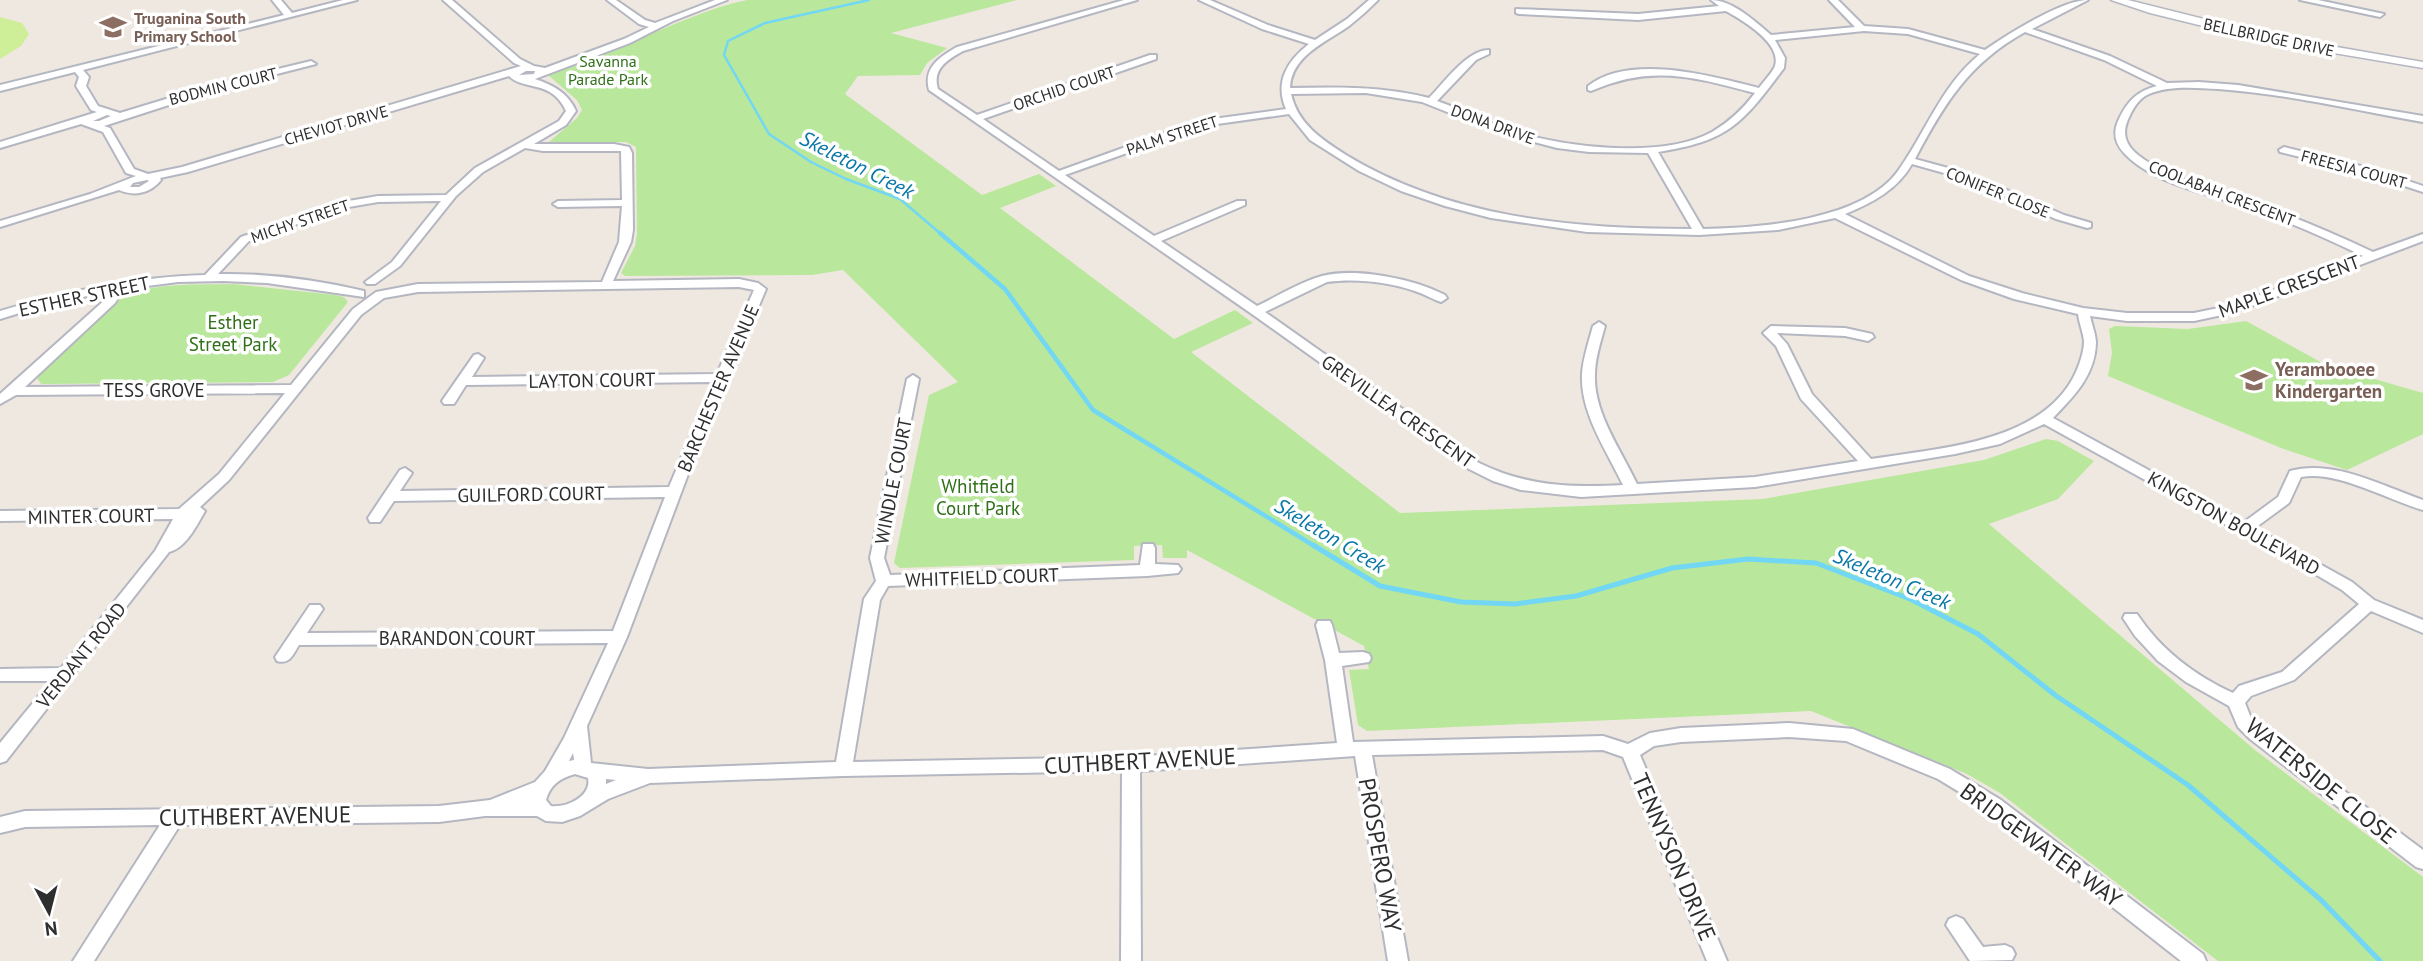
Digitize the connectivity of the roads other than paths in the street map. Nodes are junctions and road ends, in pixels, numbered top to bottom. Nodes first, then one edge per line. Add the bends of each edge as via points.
1 (276, 0) edge
2 (353, 0) edge
3 (447, 0) edge
4 (611, 0) edge
5 (723, 0) edge
6 (1133, 0) edge
7 (1203, 0) edge
8 (1374, 0) edge
9 (1715, 0) edge
10 (1833, 0) edge
11 (2084, 0) edge
12 (2116, 0) edge
13 (2304, 0) edge
14 (1727, 8) junction
15 (1519, 11) dead end
16 (2380, 14) dead end
17 (290, 16) junction
18 (656, 26) junction
19 (1862, 29) junction
20 (2024, 29) junction
21 (1770, 38) junction
22 (1315, 43) junction
23 (1486, 52) dead end
24 (1987, 53) junction
25 (1153, 57) dead end
26 (310, 64) dead end
27 (2423, 65) edge
28 (78, 69) junction
29 (537, 70) junction
30 (518, 72) junction
31 (544, 84) junction
32 (2165, 86) junction
33 (0, 88) edge
34 (1591, 88) dead end
35 (1286, 91) junction
36 (1759, 91) junction
37 (1432, 102) junction
38 (94, 108) junction
39 (1291, 111) junction
40 (111, 115) junction
41 (975, 119) junction
42 (2423, 119) edge
43 (88, 122) junction
44 (107, 130) junction
45 (0, 145) edge
46 (524, 145) junction
47 (1651, 149) junction
48 (2284, 150) dead end
49 (1909, 160) junction
50 (130, 171) junction
51 (1057, 175) junction
52 (149, 179) junction
53 (128, 186) junction
54 (2423, 189) edge
55 (449, 198) junction
56 (627, 203) junction
57 (1241, 203) dead end
58 (558, 204) dead end
59 (1836, 214) junction
60 (0, 223) edge
61 (2087, 225) dead end
62 (1699, 232) junction
63 (2423, 237) edge
64 (1153, 240) junction
65 (2373, 256) junction
66 (396, 264) junction
67 (209, 277) junction
68 (393, 282) junction
69 (121, 285) junction
70 (606, 285) junction
71 (418, 288) junction
72 (365, 289) junction
73 (382, 295) junction
74 (1441, 298) dead end
75 (1256, 311) junction
76 (358, 312) junction
77 (2082, 312) junction
78 (0, 315) edge
79 (1599, 326) dead end
80 (1868, 337) dead end
81 (478, 358) dead end
82 (722, 378) junction
83 (913, 379) dead end
84 (463, 381) junction
85 (295, 389) junction
86 (13, 391) junction
87 (0, 400) edge
88 (449, 401) dead end
89 (2044, 419) junction
90 (1868, 464) junction
91 (405, 473) dead end
92 (1632, 488) junction
93 (674, 492) junction
94 (389, 496) junction
95 (2423, 505) edge
96 (188, 514) junction
97 (0, 516) edge
98 (375, 518) dead end
99 (2244, 529) junction
100 (1148, 548) dead end
101 (1173, 569) dead end
102 (1147, 571) junction
103 (884, 582) junction
104 (2369, 604) junction
105 (315, 609) dead end
106 (2131, 618) dead end
107 (1325, 625) dead end
108 (2423, 627) edge
109 (619, 636) junction
110 (295, 639) junction
111 (283, 657) dead end
112 (1363, 658) dead end
113 (1333, 660) junction
114 (65, 674) junction
115 (0, 675) edge
116 (2236, 702) junction
117 (580, 728) junction
118 (1354, 749) junction
119 (1630, 752) junction
120 (0, 756) edge
121 (1131, 764) junction
122 (588, 769) junction
123 (843, 769) junction
124 (648, 776) junction
125 (545, 782) junction
126 (593, 797) junction
127 (485, 808) junction
128 (540, 808) junction
129 (0, 814) edge
130 (175, 817) junction
131 (25, 819) junction
132 (0, 825) edge
133 (2423, 861) edge
134 (1956, 925) dead end
135 (2005, 954) dead end
136 (1981, 958) edge
137 (83, 961) edge
138 (1131, 961) edge
139 (1398, 961) edge
140 (1717, 961) edge
141 (2196, 961) edge

1 - 17 street
2 - 17 street
3 - 30 street
4 - 18 street via 642,22
5 - 18 street
6 - 41 street, GREVILLEA CRESCENT via 980,42 946,57 934,69 934,90
7 - 22 street
8 - 22 street
9 - 14 street
10 - 19 street
11 - 20 street
12 - 27 street, BELLBRIDGE DRIVE via 2268,38
13 - 16 street
14 - 15 street via 1637,17
14 - 21 street
17 - 28 street
18 - 29 street via 627,41
19 - 21 street
19 - 24 street via 1922,34
20 - 24 street
20 - 32 street via 2107,58
21 - 36 street, DONA DRIVE via 1782,60
22 - 35 street via 1289,71
23 - 37 street via 1473,58
24 - 49 street via 1946,97
25 - 41 street, ORCHID COURT
26 - 40 street, BODMIN COURT
28 - 33 street
28 - 38 street via 84,77 81,86
29 - 30 street
29 - 30 street
29 - 31 street
30 - 31 street
30 - 52 street, CHEVIOT DRIVE
31 - 46 street via 569,103 571,111 563,123
32 - 42 street, COOLABAH CRESCENT via 2237,88
32 - 65 street, COOLABAH CRESCENT via 2132,101 2118,131 2119,141 2133,156 2161,172 2298,222
34 - 36 street via 1635,72 1658,71
35 - 37 street, DONA DRIVE via 1367,90
35 - 39 street
36 - 47 street, DONA DRIVE via 1723,130 1685,144
37 - 47 street, DONA DRIVE via 1504,131 1558,145 1611,151
38 - 40 street
38 - 43 street
39 - 51 street, PALM STREET via 1201,123
39 - 62 street via 1315,139 1336,154 1448,204 1573,229
40 - 43 street, BODMIN COURT
40 - 44 street
41 - 51 street, GREVILLEA CRESCENT
43 - 44 street
43 - 45 street, BODMIN COURT
44 - 50 street
46 - 55 street via 479,170
46 - 56 street via 625,149
47 - 62 street
48 - 54 street, FREESIA COURT
49 - 59 street via 1896,180
49 - 61 street, CONIFER CLOSE via 1966,176
50 - 52 street
50 - 53 street
51 - 64 street, GREVILLEA CRESCENT
52 - 53 street, CHEVIOT DRIVE
53 - 60 street
55 - 66 street
55 - 67 street, MICHY STREET via 378,199 341,205 245,239
56 - 58 street
56 - 70 street via 625,242
57 - 64 street
59 - 62 street via 1769,228
59 - 77 street, MAPLE CRESCENT via 1965,278
63 - 65 street, MAPLE CRESCENT
64 - 75 street, GREVILLEA CRESCENT
65 - 77 street, MAPLE CRESCENT via 2236,308 2194,317
66 - 68 street
66 - 72 street
67 - 69 street, ESTHER STREET
67 - 72 street, ESTHER STREET via 243,276
68 - 71 street, BARCHESTER AVENUE
68 - 72 street, BARCHESTER AVENUE via 383,280
68 - 73 street via 392,289
69 - 78 street, ESTHER STREET
69 - 86 street via 111,300
70 - 71 street, BARCHESTER AVENUE
70 - 82 street, BARCHESTER AVENUE via 739,283 760,289
71 - 73 street, BARCHESTER AVENUE
72 - 73 street
72 - 76 street, VERDANT ROAD
73 - 76 street, VERDANT ROAD
74 - 75 street via 1425,290 1336,276
75 - 92 street, GREVILLEA CRESCENT via 1474,466 1498,478 1555,491
76 - 85 street, VERDANT ROAD
77 - 89 street, GREVILLEA CRESCENT via 2090,342 2086,363 2075,388
79 - 92 street via 1588,375 1590,389
80 - 90 street via 1775,329 1769,333 1781,344 1811,402
81 - 84 street
82 - 84 street, LAYTON COURT
82 - 93 street, BARCHESTER AVENUE
83 - 103 street, WINDLE COURT via 877,558
84 - 88 street
85 - 86 street, TESS GROVE
85 - 96 street, VERDANT ROAD via 224,477 215,495
86 - 87 street
89 - 90 street, GREVILLEA CRESCENT via 1995,440
89 - 99 street, KINGSTON BOULEVARD
90 - 92 street, GREVILLEA CRESCENT via 1755,482
91 - 94 street
93 - 94 street, GUILFORD COURT
93 - 109 street, BARCHESTER AVENUE
94 - 98 street
95 - 99 street via 2319,471 2301,471 2295,474 2284,500
96 - 97 street, MINTER COURT
96 - 114 street, VERDANT ROAD via 183,534 161,554
99 - 104 street, KINGSTON BOULEVARD via 2338,581
100 - 102 street
101 - 102 street, WHITFIELD COURT
102 - 103 street, WHITFIELD COURT
103 - 123 street, WHITFIELD COURT via 872,599
104 - 108 street, KINGSTON BOULEVARD
104 - 116 street via 2288,676 2245,691
105 - 110 street
106 - 116 street, WATERSIDE CLOSE via 2189,677
107 - 113 street, PROSPERO WAY
109 - 110 street, BARANDON COURT
109 - 117 street, BARCHESTER AVENUE
110 - 111 street
112 - 113 street
113 - 118 street, PROSPERO WAY
114 - 115 street
114 - 120 street, VERDANT ROAD
116 - 133 street, WATERSIDE CLOSE via 2238,712 2256,734
117 - 122 street, BARCHESTER AVENUE
117 - 125 street, BARCHESTER AVENUE
118 - 119 street, CUTHBERT AVENUE via 1603,743
118 - 121 street, CUTHBERT AVENUE
118 - 139 street, PROSPERO WAY
119 - 140 street, TENNYSON DRIVE
119 - 141 street, BRIDGEWATER WAY via 1650,740 1681,735 1789,730 1847,734 1944,774 1995,806
121 - 123 street, CUTHBERT AVENUE
121 - 138 street
122 - 124 street, CUTHBERT AVENUE
122 - 125 street via 573,767
122 - 126 street via 599,782
123 - 124 street, CUTHBERT AVENUE
124 - 126 street, CUTHBERT AVENUE
125 - 127 street, CUTHBERT AVENUE
125 - 128 street via 537,795
126 - 128 street via 565,814
127 - 128 street, CUTHBERT AVENUE
127 - 130 street, CUTHBERT AVENUE via 439,814
129 - 131 street, CUTHBERT AVENUE
130 - 131 street, CUTHBERT AVENUE
130 - 137 street
131 - 132 street, CUTHBERT AVENUE
134 - 136 street
135 - 136 street

